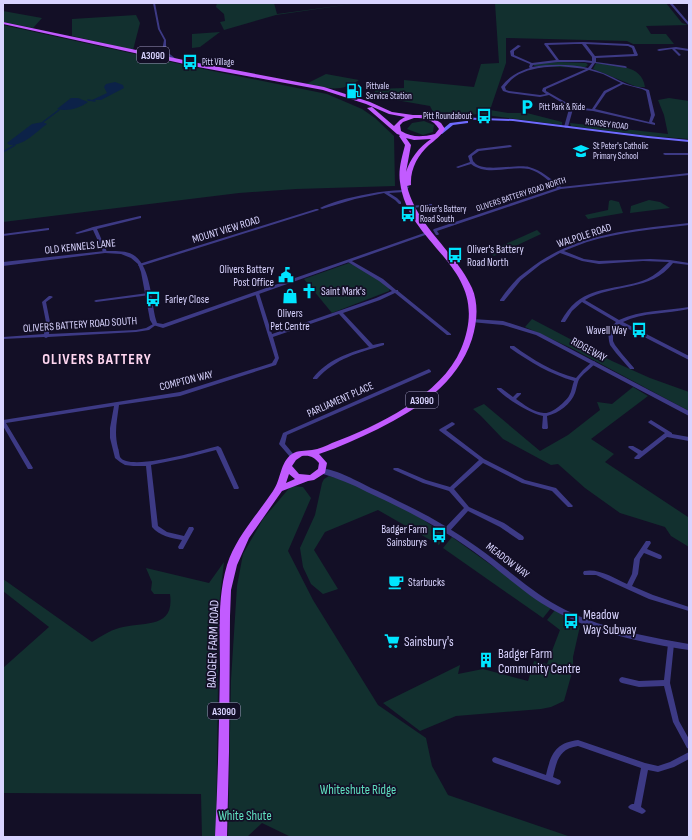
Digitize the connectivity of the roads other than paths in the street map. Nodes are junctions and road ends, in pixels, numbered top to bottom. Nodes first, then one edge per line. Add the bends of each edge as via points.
1 (154, 3) edge
2 (670, 3) edge
3 (3, 23) edge
4 (689, 25) edge
5 (583, 43) junction
6 (519, 46) dead end
7 (673, 49) junction
8 (659, 50) dead end
9 (689, 50) edge
10 (164, 51) junction
11 (679, 55) dead end
12 (157, 56) junction
13 (594, 57) junction
14 (175, 60) junction
15 (558, 61) junction
16 (594, 62) junction
17 (532, 65) junction
18 (625, 67) dead end
19 (589, 69) junction
20 (624, 84) junction
21 (549, 94) junction
22 (359, 101) junction
23 (571, 108) junction
24 (593, 110) junction
25 (412, 117) junction
26 (425, 117) junction
27 (524, 122) junction
28 (566, 127) junction
29 (400, 134) junction
30 (439, 134) junction
31 (689, 141) edge
32 (510, 146) dead end
33 (665, 154) dead end
34 (689, 154) edge
35 (472, 163) junction
36 (458, 167) dead end
37 (689, 174) edge
38 (407, 182) junction
39 (560, 188) junction
40 (383, 191) junction
41 (404, 191) junction
42 (400, 203) dead end
43 (431, 205) dead end
44 (412, 207) junction
45 (322, 208) dead end
46 (317, 210) dead end
47 (140, 217) dead end
48 (689, 224) edge
49 (94, 228) junction
50 (48, 229) dead end
51 (77, 233) dead end
52 (429, 233) junction
53 (437, 234) dead end
54 (3, 235) edge
55 (105, 252) junction
56 (562, 252) junction
57 (350, 261) junction
58 (671, 262) junction
59 (3, 264) edge
60 (689, 264) edge
61 (140, 265) junction
62 (396, 291) junction
63 (148, 294) junction
64 (257, 294) junction
65 (51, 297) dead end
66 (37, 300) dead end
67 (502, 300) dead end
68 (582, 300) junction
69 (96, 301) dead end
70 (44, 302) junction
71 (689, 308) edge
72 (340, 312) junction
73 (473, 321) junction
74 (563, 321) dead end
75 (619, 322) junction
76 (155, 324) junction
77 (449, 334) dead end
78 (270, 336) junction
79 (46, 337) junction
80 (3, 338) edge
81 (382, 344) dead end
82 (372, 347) junction
83 (512, 347) dead end
84 (530, 353) dead end
85 (525, 356) junction
86 (689, 358) edge
87 (594, 363) junction
88 (632, 368) dead end
89 (429, 371) dead end
90 (315, 378) dead end
91 (576, 380) junction
92 (499, 389) dead end
93 (519, 394) dead end
94 (513, 399) junction
95 (118, 404) junction
96 (545, 414) junction
97 (689, 414) edge
98 (3, 422) edge
99 (651, 422) dead end
100 (452, 424) dead end
101 (545, 428) dead end
102 (672, 435) junction
103 (689, 439) edge
104 (337, 446) junction
105 (631, 447) dead end
106 (310, 453) junction
107 (642, 454) junction
108 (294, 457) junction
109 (321, 458) junction
110 (637, 458) dead end
111 (482, 460) junction
112 (148, 463) junction
113 (288, 467) junction
114 (30, 468) dead end
115 (396, 469) dead end
116 (322, 471) junction
117 (305, 478) junction
118 (236, 488) dead end
119 (279, 489) junction
120 (451, 489) junction
121 (570, 506) dead end
122 (467, 508) junction
123 (191, 529) dead end
124 (446, 531) junction
125 (185, 538) junction
126 (521, 538) dead end
127 (648, 543) dead end
128 (181, 547) dead end
129 (643, 550) junction
130 (659, 557) dead end
131 (586, 572) dead end
132 (629, 586) junction
133 (689, 609) edge
134 (671, 644) junction
135 (689, 647) edge
136 (622, 680) dead end
137 (667, 683) junction
138 (689, 746) edge
139 (689, 755) edge
140 (495, 760) dead end
141 (645, 766) junction
142 (549, 779) junction
143 (558, 782) dead end
144 (637, 809) dead end
145 (221, 837) edge

1 - 10 street via 159,29 165,40
2 - 4 street
3 - 12 main road, A3090
5 - 13 street
5 - 13 street via 628,45 633,47 636,55
5 - 15 street via 546,44
6 - 17 street via 512,51 513,56
7 - 8 street
7 - 9 street
7 - 11 street
10 - 12 street
10 - 14 street
12 - 14 main road, A3090
13 - 16 street
14 - 22 main road, A3090 via 324,90
15 - 16 street
15 - 17 street
16 - 18 street
16 - 19 street
17 - 19 street
17 - 21 street via 512,76 503,88 510,92 535,96
19 - 20 street
19 - 21 street via 544,89
20 - 24 street via 605,92
20 - 24 street via 648,91 652,124
21 - 23 street via 564,101
22 - 25 main road, A3090 via 394,114
22 - 29 main road, A3090 via 378,113
23 - 24 street
23 - 28 street
25 - 26 main road
25 - 29 main road via 397,125
26 - 27 main road, ROMSEY ROAD
26 - 30 main road via 440,124 442,129
27 - 28 main road, ROMSEY ROAD
27 - 30 main road, ROMSEY ROAD via 461,122 452,124
28 - 31 main road, ROMSEY ROAD
29 - 30 main road via 409,139 422,140
29 - 41 main road, A3090 via 408,145 402,177
30 - 38 main road via 415,158
32 - 35 street via 474,152 469,158
33 - 34 street
35 - 36 street
35 - 39 street via 489,170 520,167 533,169
37 - 39 street, OLIVERS BATTERY ROAD NORTH
38 - 41 street via 407,189
38 - 44 main road, A3090
39 - 53 street, OLIVERS BATTERY ROAD NORTH via 435,230
40 - 41 street
40 - 42 street
40 - 45 street via 364,194
41 - 44 main road, A3090
43 - 44 street
44 - 52 main road, A3090
46 - 61 street, MOUNT VIEW ROAD
47 - 49 street
48 - 56 street, WALPOLE ROAD via 625,232 582,242
49 - 51 street
49 - 55 street
50 - 54 street
52 - 57 street, OLIVERS BATTERY ROAD SOUTH
52 - 73 main road, A3090 via 451,260 468,288
55 - 59 street, OLD KENNELS LANE
55 - 61 street, OLD KENNELS LANE via 129,254
56 - 58 street via 579,260 598,263 638,260
56 - 67 street, WALPOLE ROAD via 529,269
57 - 62 street
57 - 64 street, OLIVERS BATTERY ROAD SOUTH
58 - 60 street
58 - 68 street via 659,274 643,282 612,288
61 - 63 street via 146,274
62 - 72 street
62 - 77 street
63 - 69 street
63 - 76 street
64 - 76 street, OLIVERS BATTERY ROAD SOUTH via 163,326
64 - 78 street, COMPTON WAY
65 - 70 street
66 - 70 street
68 - 74 street via 573,306
68 - 75 street
70 - 79 street via 48,322
71 - 75 street via 634,316
72 - 78 street
72 - 82 street
73 - 87 street, RIDGEWAY via 492,322 529,331 558,343
73 - 104 main road, A3090 via 462,356 437,388 399,415
75 - 86 street
75 - 88 street via 611,331 611,341
76 - 79 street, OLIVERS BATTERY ROAD SOUTH via 136,331
78 - 95 street, COMPTON WAY via 277,358 274,364 180,394
79 - 80 street, OLIVERS BATTERY ROAD SOUTH
81 - 82 street
82 - 90 street via 337,359 323,368
83 - 85 street
84 - 85 street
85 - 91 street via 546,370
87 - 91 street
87 - 97 street, RIDGEWAY
89 - 108 street, PARLIAMENT PLACE via 285,434 282,444
91 - 96 street via 574,392 569,399 558,409
92 - 94 street
93 - 94 street
94 - 96 street
95 - 98 street, COMPTON WAY
95 - 112 street via 113,428 118,458 134,465
96 - 101 street
98 - 114 street
99 - 102 street
100 - 111 street via 442,430
102 - 103 street
102 - 107 street via 663,436
104 - 106 main road, A3090
104 - 109 main road, A3090
105 - 107 street
106 - 108 main road
106 - 109 main road
107 - 110 street
108 - 113 main road
109 - 116 main road
111 - 120 street
111 - 121 street via 524,482 554,489
112 - 118 street via 195,455 218,448
112 - 125 street via 157,530
113 - 117 main road via 297,477
113 - 119 main road, BADGER FARM ROAD / A3090
115 - 120 street via 425,482
116 - 117 main road via 311,478
116 - 124 street, MEADOW WAY via 396,502
117 - 119 main road
119 - 145 main road, BADGER FARM ROAD / A3090 via 245,538 236,554 229,576 225,621
120 - 122 street
122 - 124 street
122 - 126 street via 502,525
123 - 125 street
124 - 134 street, MEADOW WAY via 474,548 544,600 578,618 596,626
125 - 128 street
127 - 129 street
129 - 130 street
129 - 132 street via 637,559 635,574
131 - 132 street via 596,573
132 - 133 street via 659,600
134 - 135 street, MEADOW WAY
134 - 137 street
136 - 137 street via 640,684
137 - 138 street via 676,722
139 - 141 street via 672,765 658,769
140 - 142 street
141 - 142 street via 574,743 559,750 553,759
141 - 144 street
142 - 143 street

